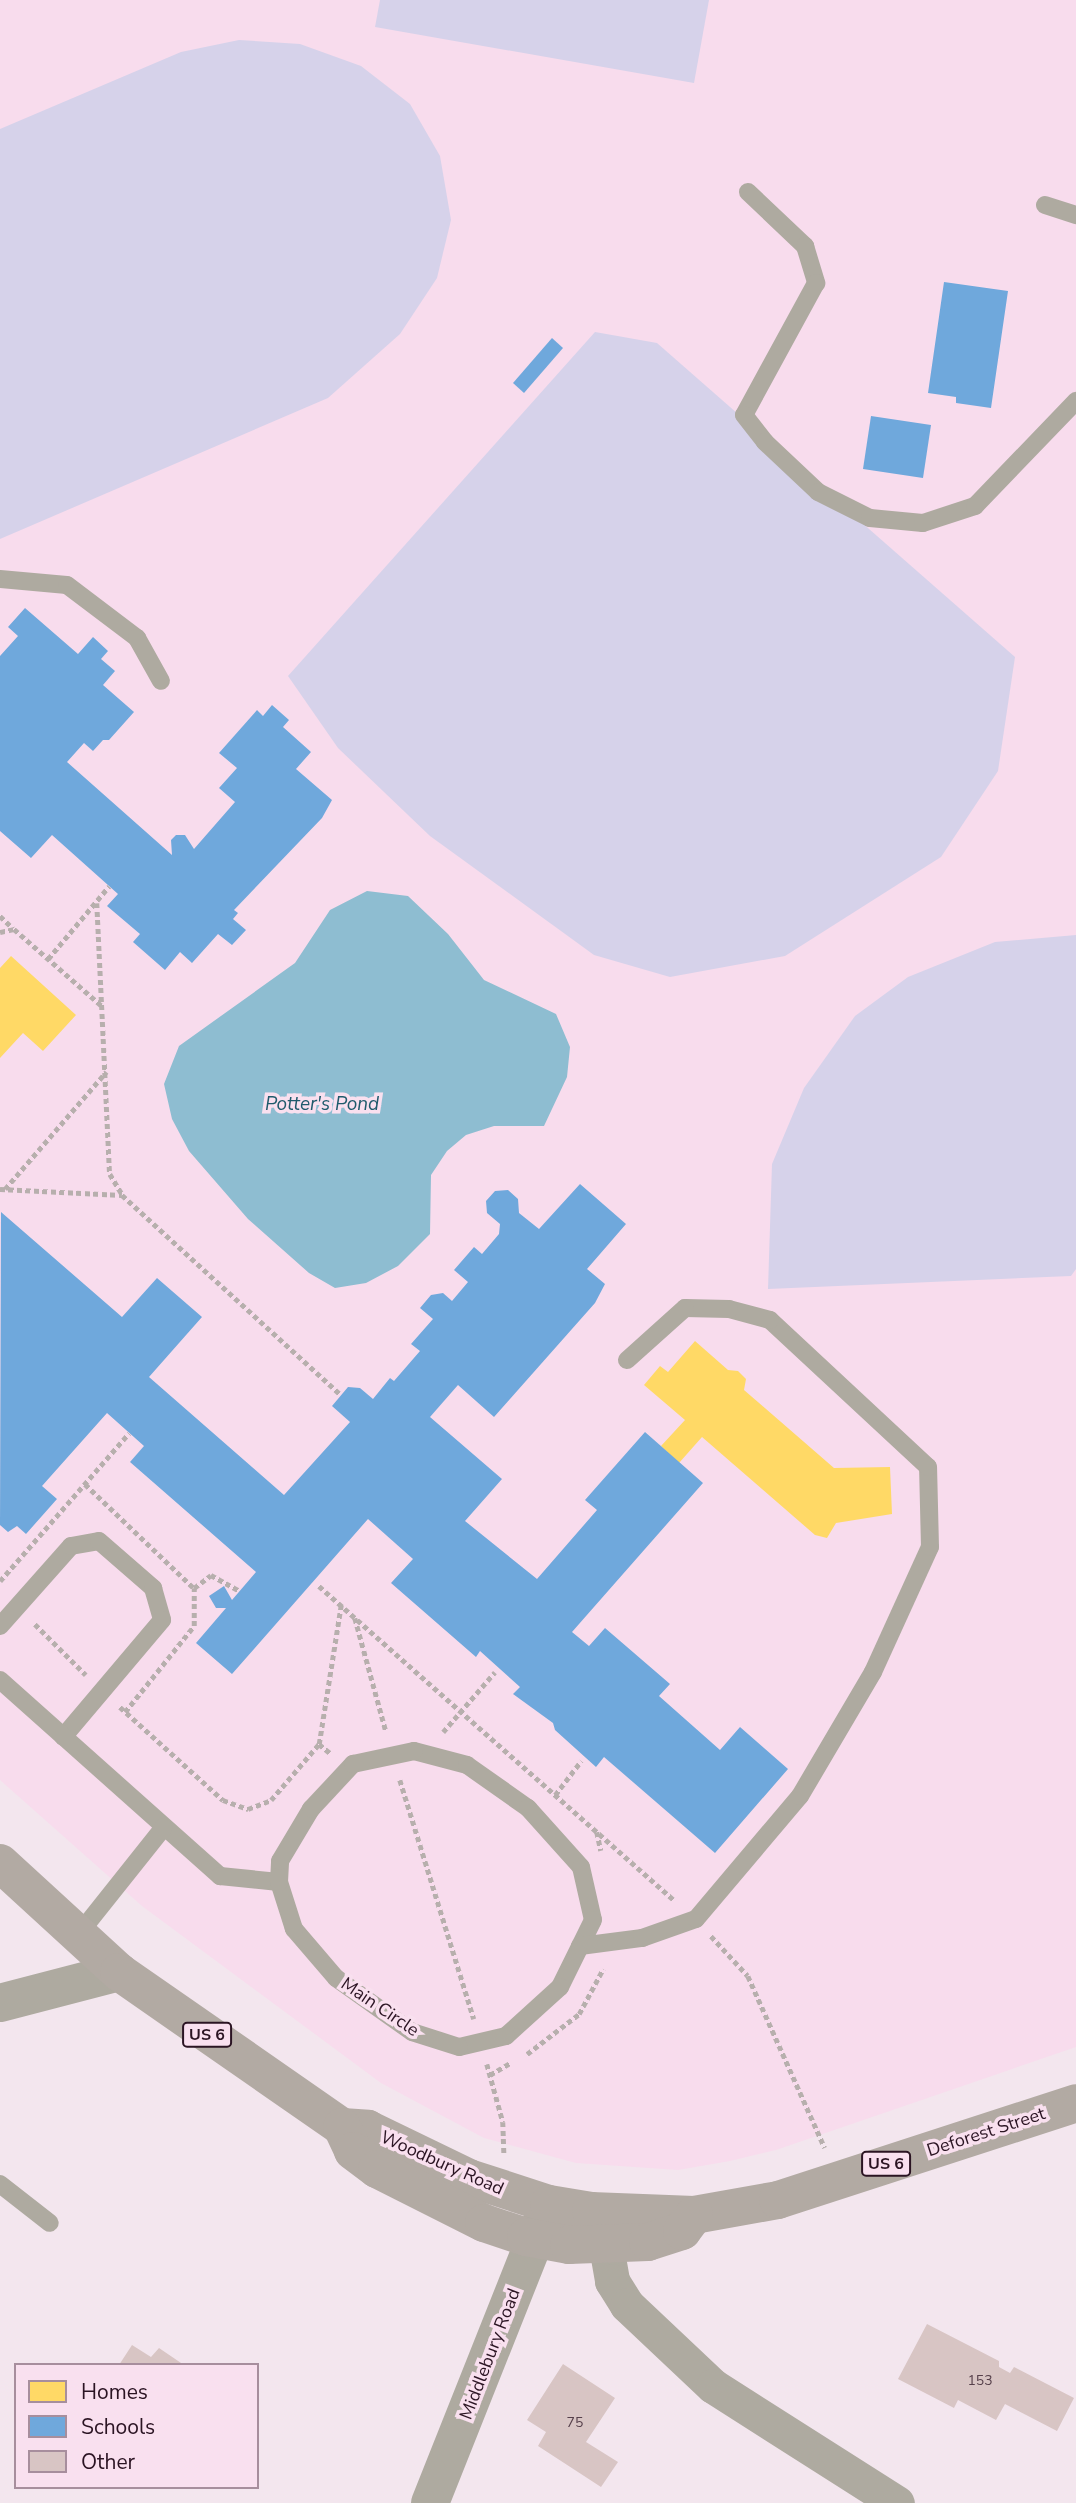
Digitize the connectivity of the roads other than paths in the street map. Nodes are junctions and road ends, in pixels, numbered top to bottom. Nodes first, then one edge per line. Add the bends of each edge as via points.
1 (748, 191) dead end
2 (1045, 205) dead end
3 (1076, 215) edge
4 (1076, 401) edge
5 (0, 579) edge
6 (162, 681) dead end
7 (627, 1360) dead end
8 (0, 1626) edge
9 (0, 1680) edge
10 (63, 1737) junction
11 (163, 1828) junction
12 (0, 1863) edge
13 (279, 1882) junction
14 (78, 1935) junction
15 (580, 1946) junction
16 (119, 1972) junction
17 (0, 2003) edge
18 (1076, 2103) edge
19 (342, 2127) junction
20 (0, 2185) edge
21 (549, 2204) junction
22 (694, 2215) junction
23 (50, 2223) dead end
24 (535, 2239) junction
25 (606, 2246) junction
26 (430, 2503) edge
27 (897, 2503) edge

1 - 4 lane via 805,246 816,283 744,415 765,442 818,492 870,518 923,523 975,506
2 - 3 lane
5 - 6 lane via 67,585 137,638
7 - 15 lane via 685,1308 729,1309 770,1320 928,1467 930,1547 873,1672 800,1796 696,1919 642,1938
8 - 10 lane via 71,1546 99,1541 153,1588 162,1620
9 - 10 lane
10 - 11 lane
11 - 13 lane via 220,1876
11 - 14 lane
12 - 14 main road, Woodbury Road / US 6
13 - 15 lane, Main Circle via 294,1929 336,1978 412,2032 460,2048 506,2036 560,1987
13 - 15 lane, Main Circle via 280,1861 311,1809 353,1764 414,1751 467,1766 528,1808 581,1867 593,1920
14 - 16 main road, Woodbury Road / US 6
16 - 17 street
16 - 19 main road, Woodbury Road / US 6
18 - 22 main road, Deforest Street / US 6 via 778,2200
19 - 21 main road, Woodbury Road / US 6 via 368,2129 469,2178
19 - 24 main road, Woodbury Road / US 6 via 353,2151 377,2169 484,2223
20 - 23 lane
21 - 22 main road, Woodbury Road / US 6 via 591,2211
21 - 24 street, Middlebury Road
22 - 25 main road, Woodbury Road / US 6 via 682,2231 668,2238
24 - 25 main road, Woodbury Road / US 6
24 - 26 street, Middlebury Road
25 - 27 street via 612,2281 627,2305 713,2386

